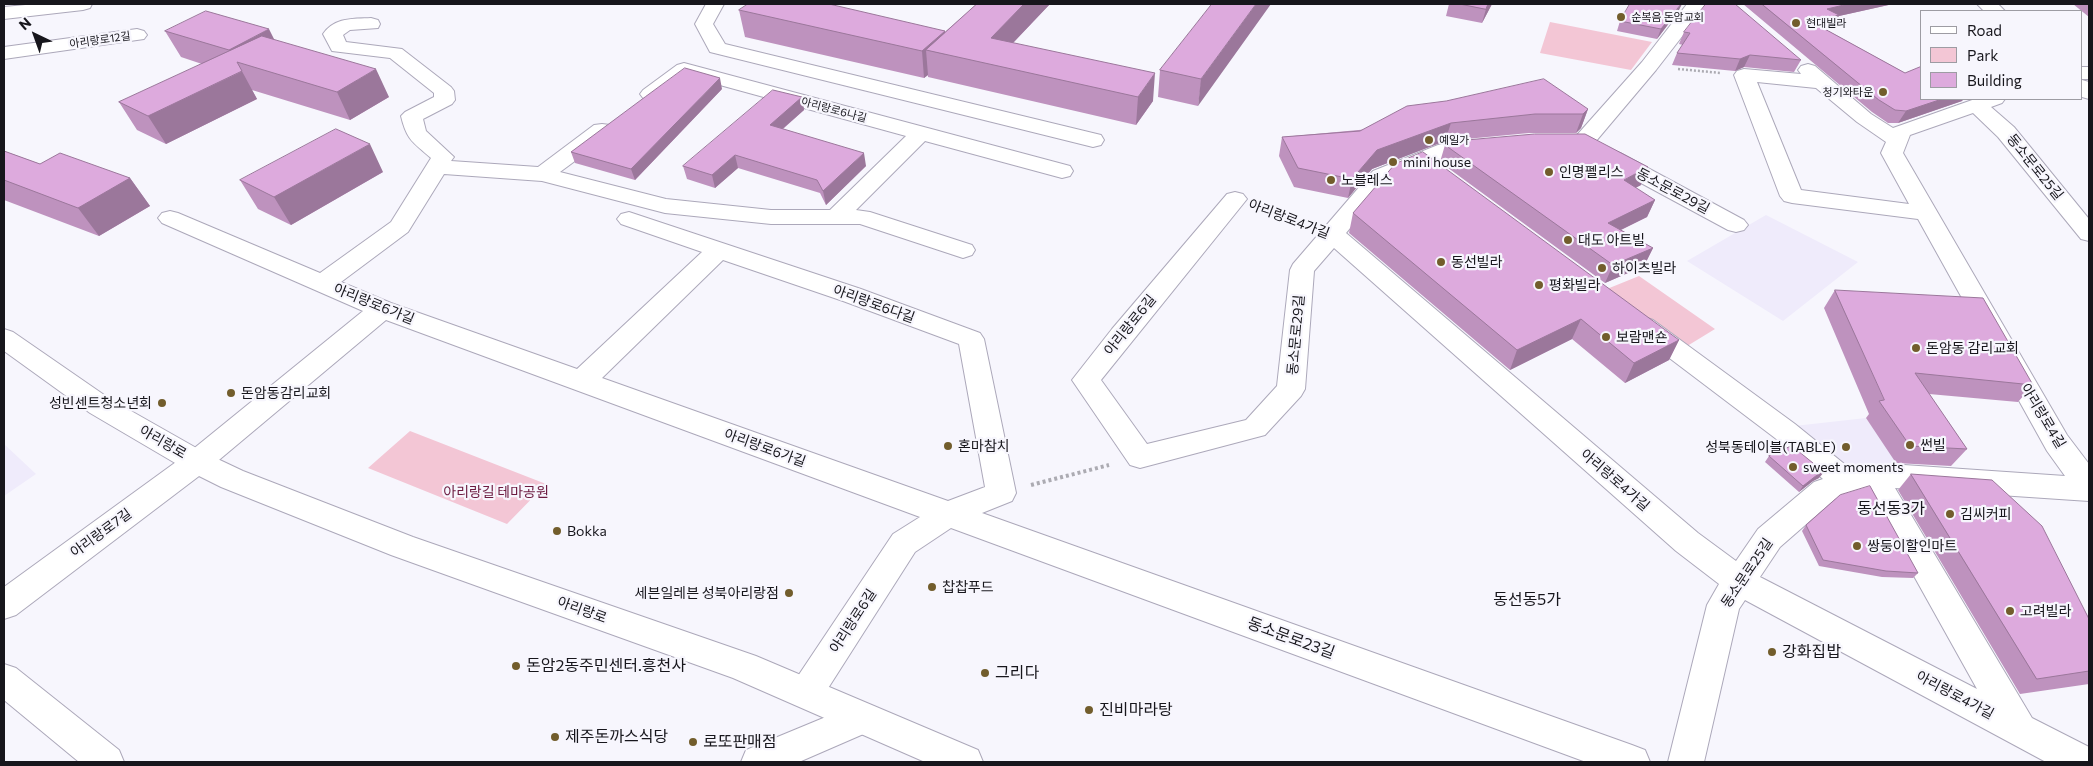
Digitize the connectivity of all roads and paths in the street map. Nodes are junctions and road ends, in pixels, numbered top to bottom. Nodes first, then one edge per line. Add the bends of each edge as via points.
1 (82, 4) edge
2 (715, 4) edge
3 (1702, 4) edge
4 (4, 14) edge
5 (371, 24) dead end
6 (137, 35) dead end
7 (4, 53) edge
8 (1792, 56) edge
9 (1649, 66) junction
10 (1744, 76) junction
11 (1822, 82) junction
12 (1985, 102) edge
13 (921, 133) junction
14 (1070, 134) junction
15 (1093, 140) dead end
16 (1897, 140) junction
17 (1538, 142) edge
18 (1583, 142) junction
19 (1501, 145) edge
20 (1420, 160) junction
21 (1039, 164) junction
22 (437, 167) junction
23 (1062, 171) dead end
24 (544, 174) junction
25 (1443, 178) edge
26 (1235, 199) joint
27 (1926, 213) junction
28 (836, 217) junction
29 (170, 218) dead end
30 (630, 219) dead end
31 (1736, 225) dead end
32 (1332, 234) junction
33 (2089, 234) edge
34 (719, 250) junction
35 (963, 250) dead end
36 (323, 283) junction
37 (382, 309) junction
38 (1626, 313) edge
39 (4, 338) edge
40 (582, 381) junction
41 (1140, 457) junction
42 (197, 462) junction
43 (1861, 481) junction
44 (2089, 487) edge
45 (1001, 492) junction
46 (949, 514) junction
47 (1739, 581) junction
48 (4, 605) edge
49 (4, 679) edge
50 (806, 694) junction
51 (862, 718) junction
52 (2019, 729) junction
53 (106, 762) edge
54 (759, 762) edge
55 (964, 762) edge
56 (1632, 762) edge
57 (1686, 762) edge
58 (2081, 762) edge

1 - 4 street
2 - 14 street via 704,24 717,48
3 - 9 street
5 - 22 street via 345,25 333,34 338,47 395,53 444,91 445,100 412,116 416,134 443,157
6 - 7 street, 아리랑로12길
8 - 11 street
9 - 10 path
9 - 18 street
10 - 11 street
10 - 27 street via 1792,196
11 - 16 street via 1864,118
12 - 16 street via 1901,131
12 - 33 street, 동소문로25길
13 - 21 street, 아리랑로6나길
13 - 24 street, 아리랑로6나길 via 684,69
13 - 28 street
14 - 15 street
14 - 21 street
16 - 27 street, 아리랑로4길 via 1892,153
17 - 18 street, 동소문로29길
18 - 31 street, 동소문로29길
19 - 20 street, 동소문로29길 via 1446,150
20 - 25 street
20 - 32 street, 동소문로29길 via 1381,176
21 - 23 street, 아리랑로6나길
22 - 24 street
22 - 36 street via 400,227
24 - 28 street via 664,206 771,217
26 - 32 path, 아리랑로4가길
26 - 41 street, 아리랑로6길 via 1086,380
27 - 44 street, 아리랑로4길 via 2057,443
28 - 35 street via 862,217
29 - 36 street, 아리랑로6가길
30 - 34 street, 아리랑로6다길
32 - 41 street, 동소문로29길 via 1302,270 1291,389 1255,428
32 - 47 street, 아리랑로4가길 via 1687,542
34 - 40 street
34 - 45 street, 아리랑로6다길 via 971,339
36 - 37 street, 아리랑로6가길
37 - 40 street, 아리랑로6가길
37 - 42 street, 아리랑로
38 - 43 street, 아리랑로4가길 via 1786,431
39 - 42 street, 아리랑로 via 100,406
40 - 46 street, 아리랑로6가길
41 - 45 path
42 - 48 street, 아리랑로7길
42 - 50 street, 아리랑로 via 402,546 744,667
43 - 44 street, 동소문로25길 via 1904,476
43 - 47 street, 동소문로25길 via 1825,490 1769,538
43 - 52 street, 아리랑로4가길
45 - 46 street
46 - 50 street, 아리랑로6길 via 904,543
46 - 56 street, 동소문로23길
47 - 52 street, 아리랑로4가길
47 - 57 street, 동소문로25길 via 1723,605
49 - 53 street
50 - 51 street, 아리랑로
51 - 54 street
51 - 55 street, 아리랑로
52 - 58 street, 아리랑로4가길

